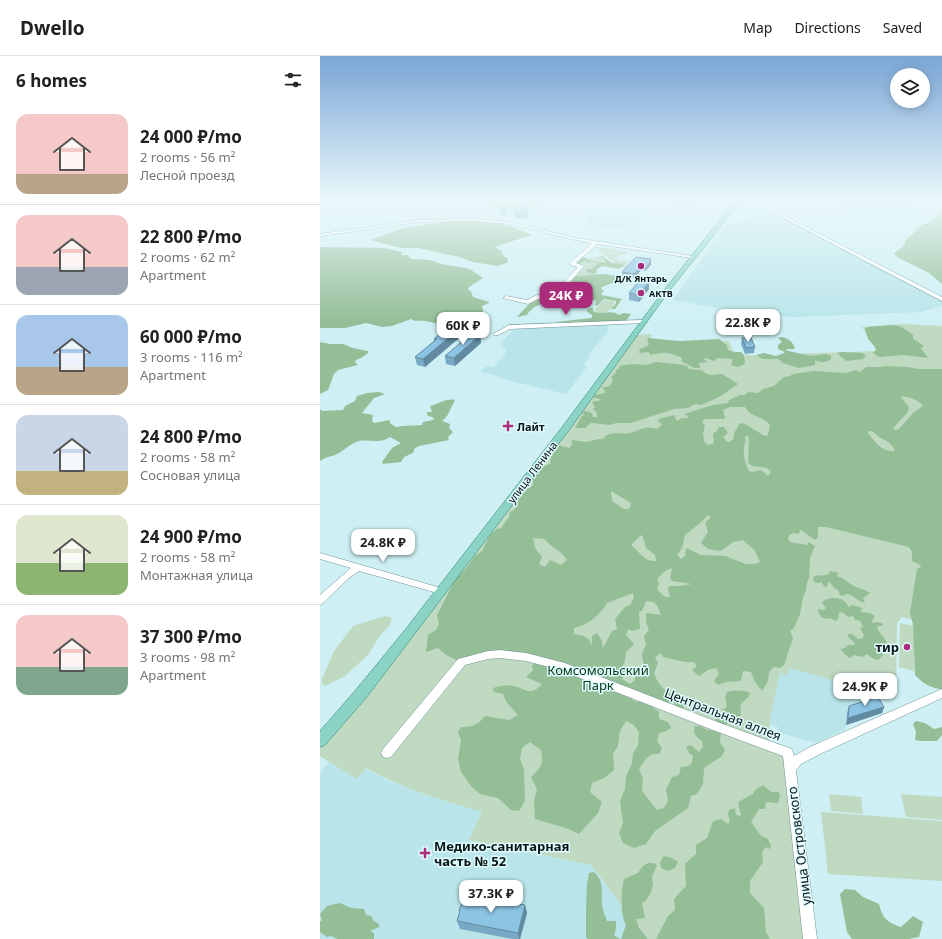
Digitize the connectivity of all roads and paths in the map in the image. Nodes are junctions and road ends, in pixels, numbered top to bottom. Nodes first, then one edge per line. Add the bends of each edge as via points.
1 (575, 240) edge
2 (706, 240) edge
3 (829, 240) edge
4 (836, 240) edge
5 (595, 243) junction
6 (692, 258) junction
7 (942, 296) edge
8 (506, 298) dead end
9 (942, 299) edge
10 (642, 322) junction
11 (496, 334) dead end
12 (320, 556) edge
13 (358, 567) junction
14 (441, 591) junction
15 (320, 601) edge
16 (942, 693) edge
17 (320, 741) edge
18 (788, 753) joint
19 (387, 754) dead end
20 (790, 770) junction
21 (810, 939) edge

1 - 5 street
2 - 6 main road, улица Ленина
3 - 9 street
4 - 7 street
5 - 6 street
5 - 8 street via 572,264 581,266 555,296 537,297 528,302
6 - 10 main road, улица Ленина
10 - 11 street via 509,327
10 - 14 main road, улица Ленина via 566,428
12 - 13 street
13 - 14 street
13 - 15 street
14 - 17 main road, улица Ленина via 376,675
16 - 20 street via 816,750 797,760
18 - 19 street, Центральная аллея via 561,666 526,657 500,654 462,662
18 - 20 street, улица Островского
20 - 21 street, улица Островского

